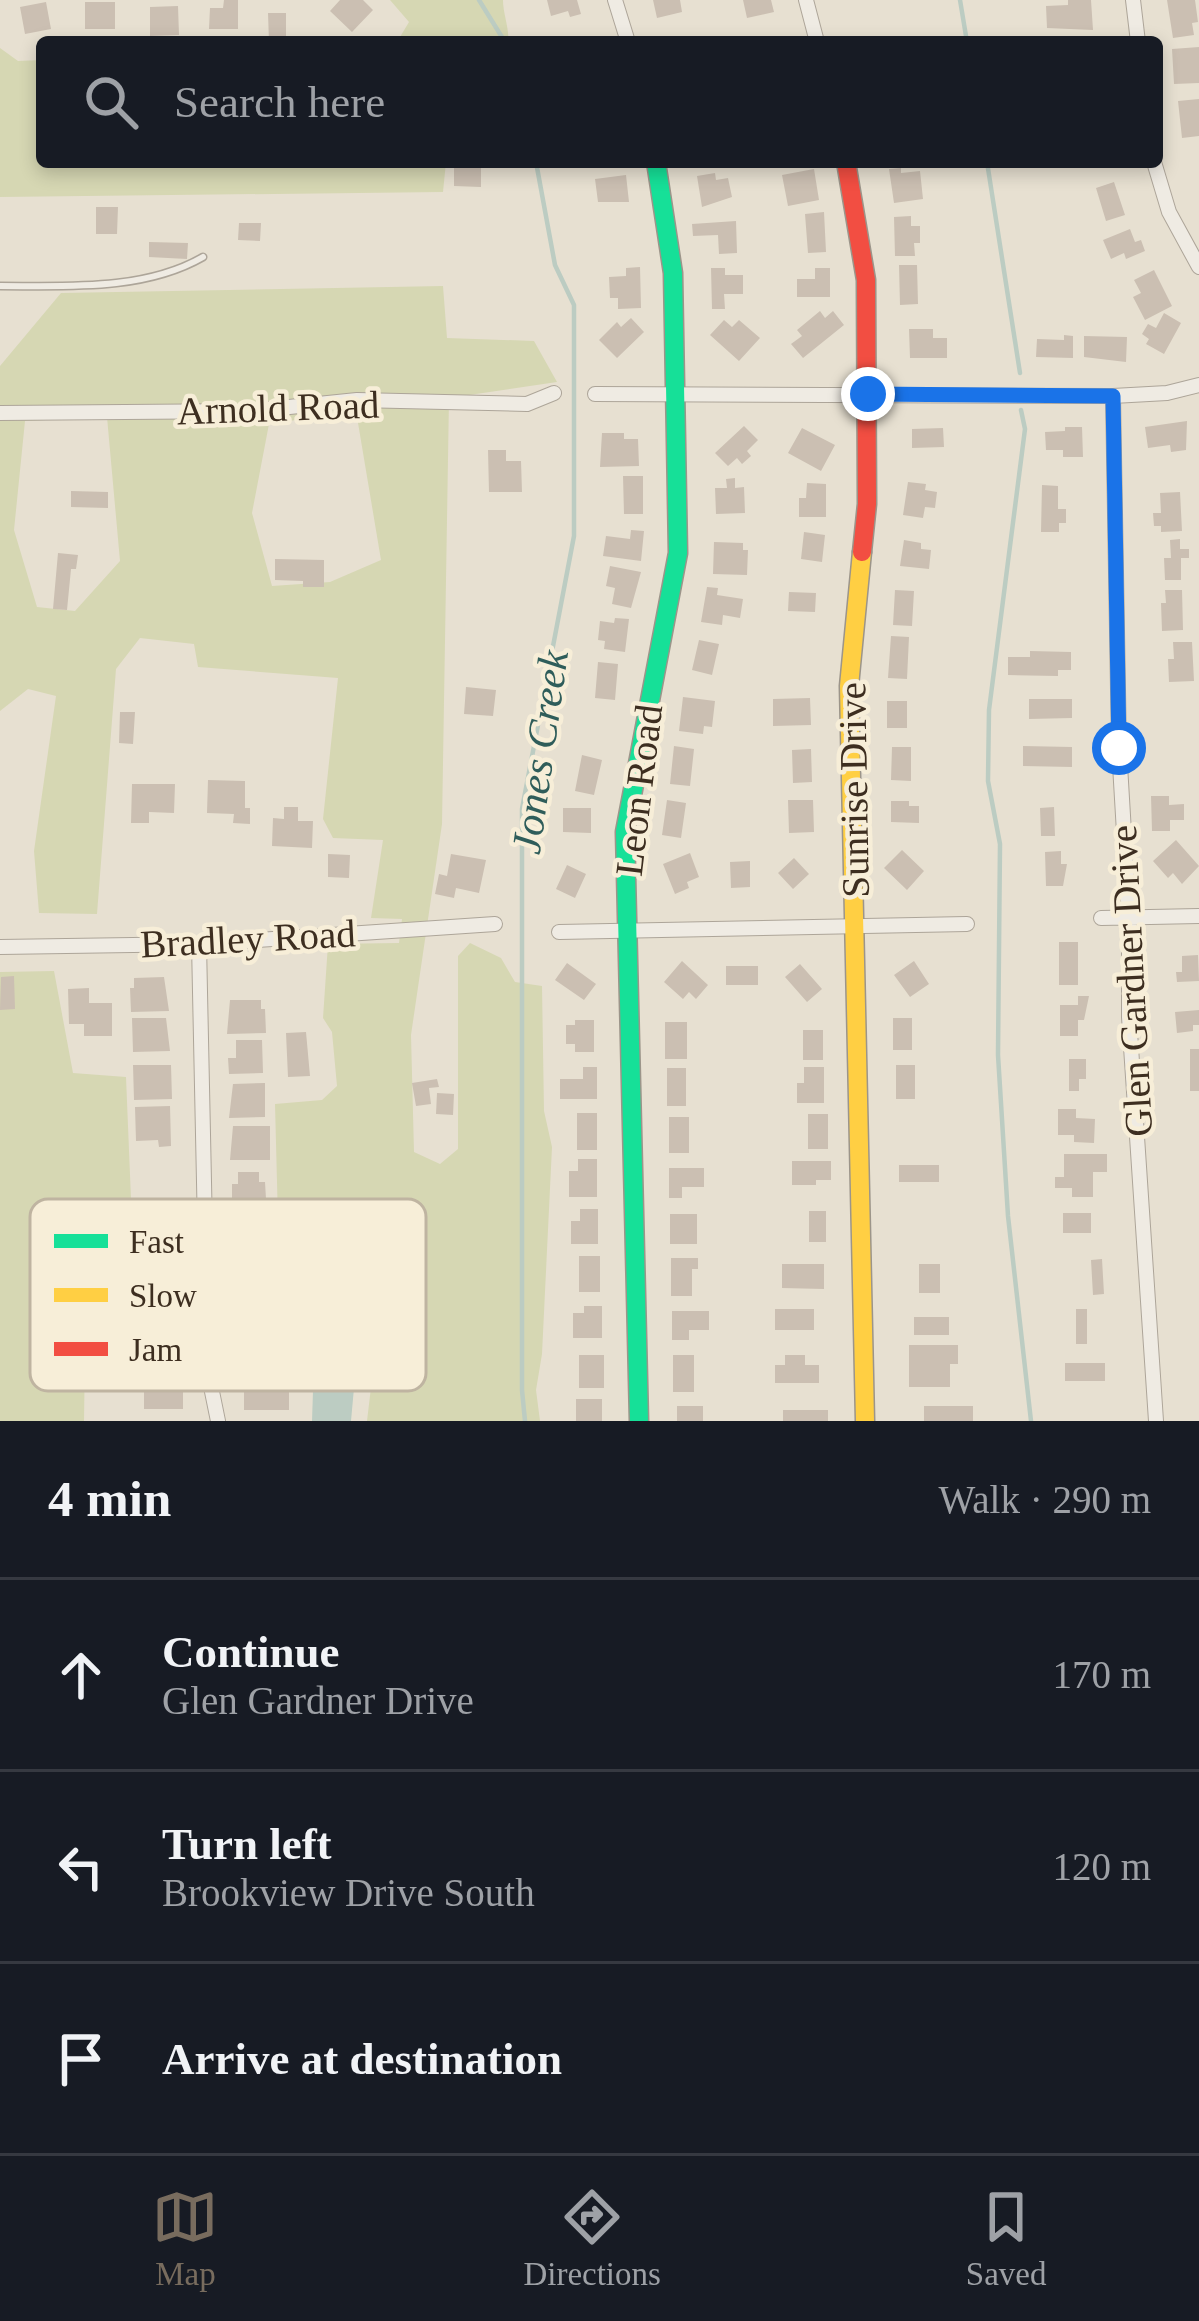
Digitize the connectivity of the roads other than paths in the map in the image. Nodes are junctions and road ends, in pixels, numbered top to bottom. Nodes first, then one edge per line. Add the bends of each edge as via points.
1 (615, 0) edge
2 (806, 0) edge
3 (1133, 0) edge
4 (626, 36) edge
5 (815, 36) edge
6 (1137, 36) edge
7 (657, 168) edge
8 (847, 168) edge
9 (1156, 168) edge
10 (203, 257) dead end
11 (1199, 267) edge
12 (0, 286) edge
13 (1199, 385) edge
14 (678, 392) junction
15 (554, 393) dead end
16 (596, 394) dead end
17 (868, 394) junction
18 (1113, 396) junction
19 (0, 413) edge
20 (1199, 916) edge
21 (1129, 917) junction
22 (1101, 918) dead end
23 (495, 924) dead end
24 (967, 924) dead end
25 (855, 926) junction
26 (559, 932) dead end
27 (626, 932) junction
28 (199, 944) junction
29 (0, 947) edge
30 (204, 1199) edge
31 (212, 1391) edge
32 (218, 1421) edge
33 (639, 1421) edge
34 (865, 1421) edge
35 (1156, 1421) edge

1 - 4 street
2 - 5 street
3 - 6 street
7 - 14 street, Leon Road via 673,273
8 - 17 street, Sunrise Drive via 866,280
9 - 11 street
10 - 12 lane via 123,282
13 - 18 street
14 - 16 street
14 - 17 street
14 - 27 street, Leon Road via 678,554 625,832
15 - 19 street, Arnold Road via 527,404 357,400 250,411
17 - 18 street
17 - 25 street, Sunrise Drive via 867,504 849,686
18 - 21 street, Glen Gardner Drive
20 - 21 street
21 - 22 street
21 - 35 street, Glen Gardner Drive
23 - 28 street, Bradley Road
24 - 25 street
25 - 27 street
25 - 34 street, Sunrise Drive
26 - 27 street
27 - 33 street, Leon Road
28 - 29 street, Bradley Road
28 - 30 street
31 - 32 street

